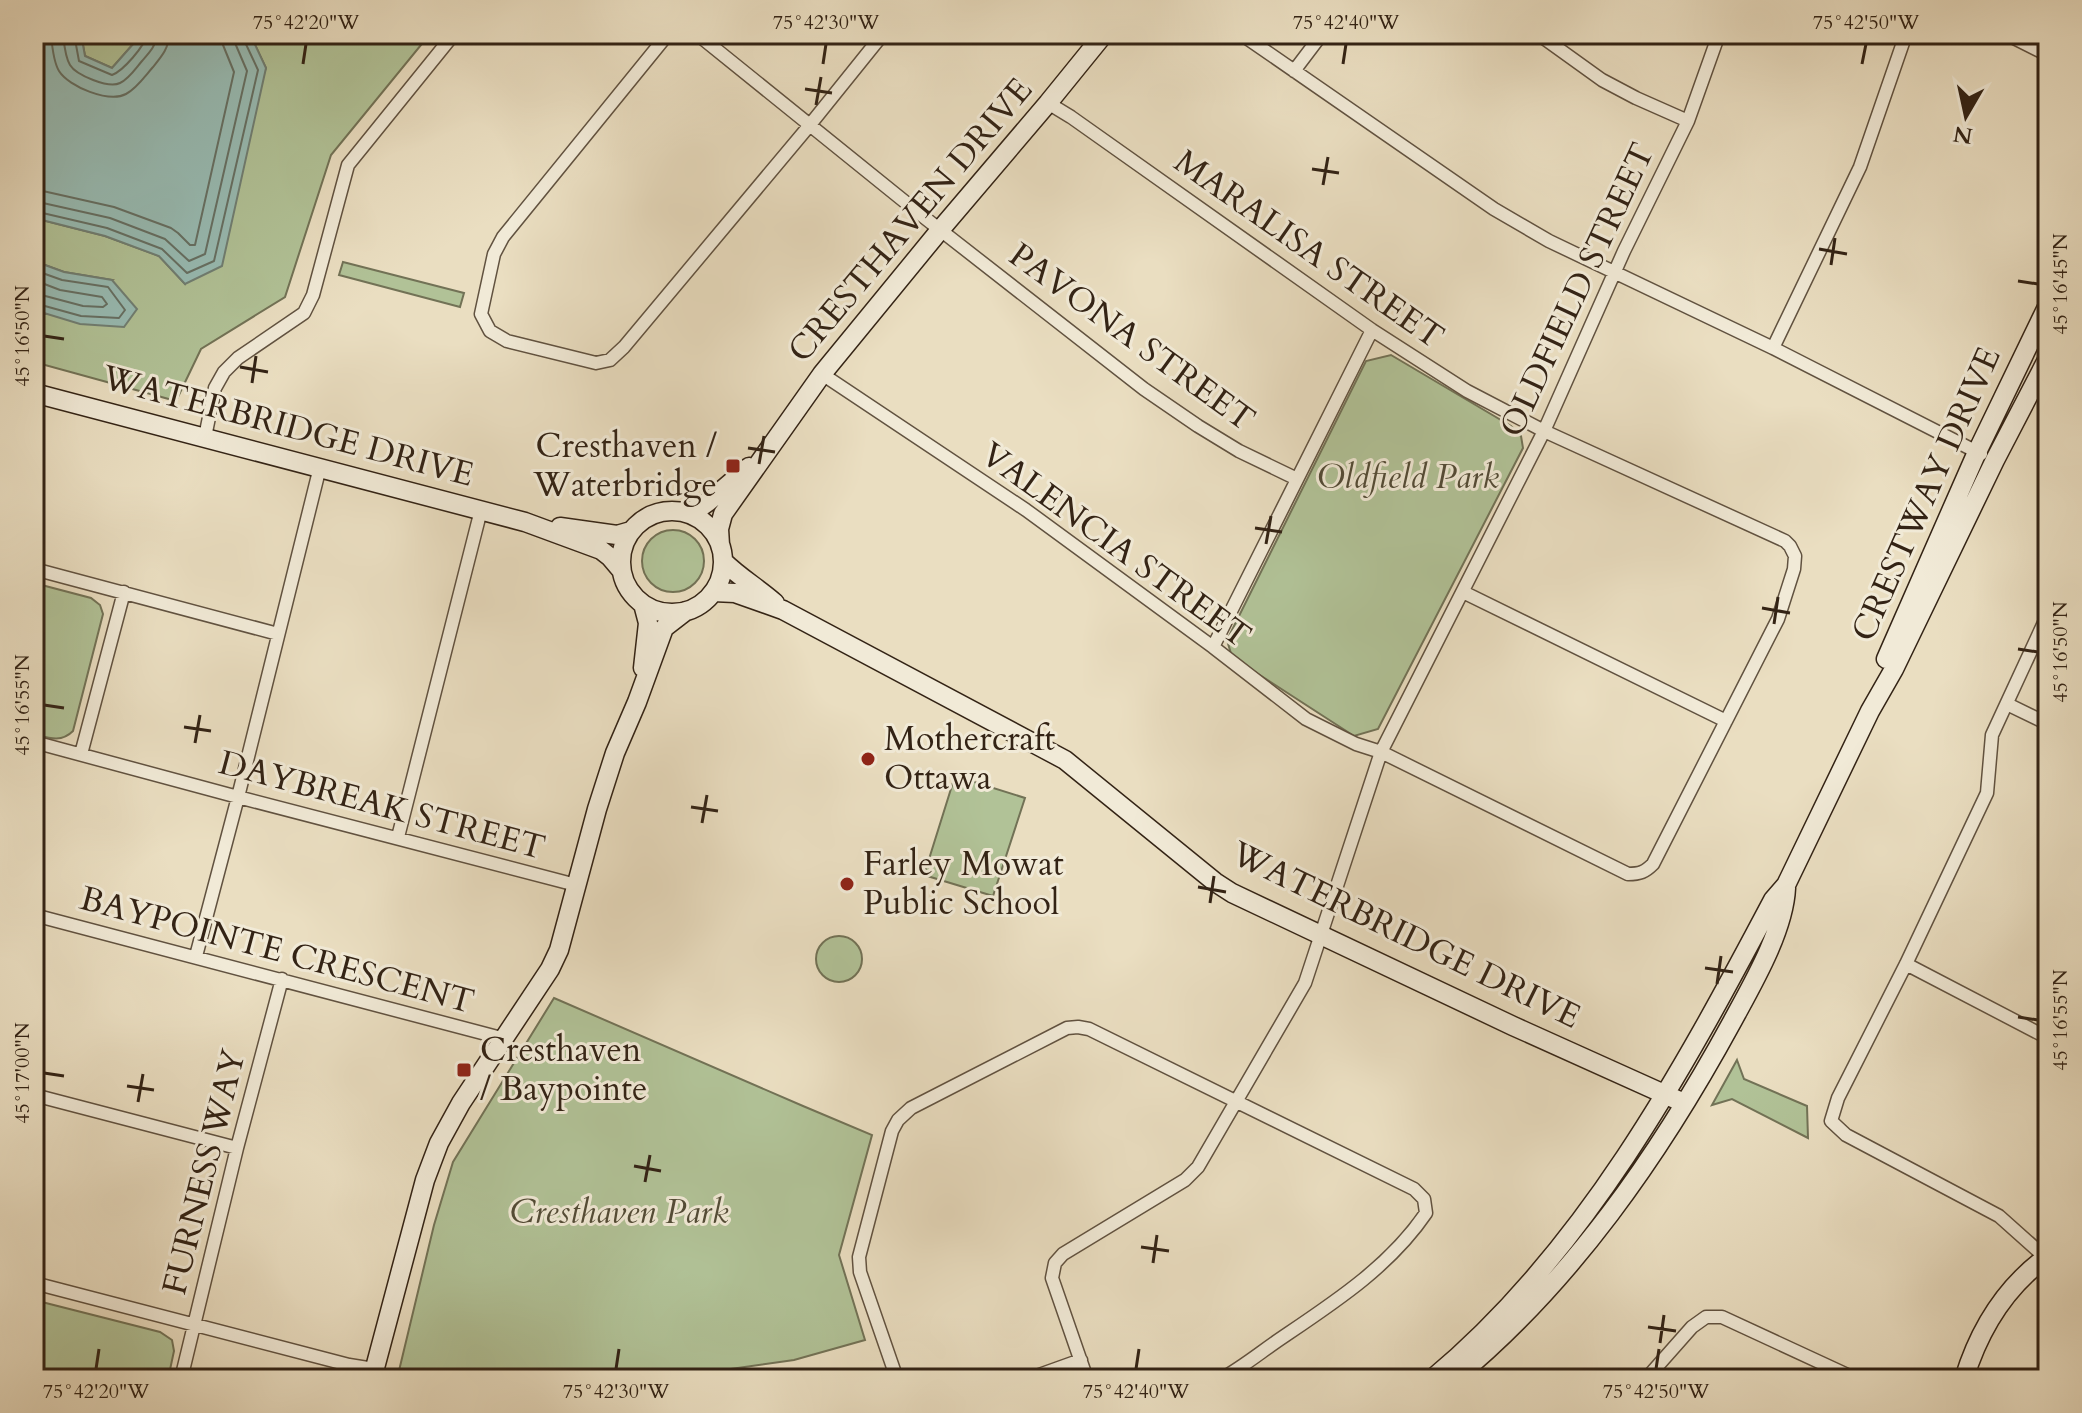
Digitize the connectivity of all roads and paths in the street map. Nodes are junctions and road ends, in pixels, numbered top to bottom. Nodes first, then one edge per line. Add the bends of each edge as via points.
1 (454, 34) edge
2 (668, 34) edge
3 (697, 34) edge
4 (883, 34) edge
5 (1104, 34) edge
6 (1241, 34) edge
7 (1322, 34) edge
8 (1538, 34) edge
9 (1719, 34) edge
10 (1906, 34) edge
11 (2006, 34) edge
12 (2048, 55) edge
13 (1294, 71) junction
14 (1048, 103) junction
15 (1688, 121) junction
16 (809, 126) junction
17 (940, 230) junction
18 (1615, 273) junction
19 (2048, 305) edge
20 (1372, 330) junction
21 (1773, 348) junction
22 (2048, 358) edge
23 (822, 374) junction
24 (34, 393) edge
25 (1544, 431) junction
26 (205, 437) junction
27 (769, 449) junction
28 (1977, 452) junction
29 (1995, 460) junction
30 (320, 467) junction
31 (1297, 479) junction
32 (481, 510) junction
33 (686, 512) junction
34 (525, 522) junction
35 (631, 531) junction
36 (722, 553) junction
37 (34, 569) edge
38 (621, 570) junction
39 (124, 592) junction
40 (713, 592) junction
41 (1463, 592) junction
42 (643, 604) junction
43 (783, 610) junction
44 (686, 611) junction
45 (2048, 614) edge
46 (278, 634) junction
47 (1213, 647) junction
48 (640, 694) junction
49 (2007, 704) junction
50 (1870, 711) junction
51 (1726, 721) junction
52 (2048, 724) edge
53 (34, 742) edge
54 (1381, 752) junction
55 (81, 754) junction
56 (238, 797) junction
57 (398, 837) junction
58 (576, 885) junction
59 (1786, 885) junction
60 (34, 915) edge
61 (1322, 935) junction
62 (196, 956) junction
63 (1906, 964) junction
64 (282, 979) junction
65 (2048, 1038) edge
66 (505, 1039) junction
67 (1664, 1093) junction
68 (34, 1095) edge
69 (1236, 1102) junction
70 (1684, 1103) junction
71 (237, 1148) junction
72 (2047, 1256) edge
73 (34, 1283) edge
74 (194, 1324) junction
75 (1081, 1360) junction
76 (373, 1374) edge
77 (181, 1379) edge
78 (897, 1379) edge
79 (1028, 1379) edge
80 (1087, 1379) edge
81 (1221, 1379) edge
82 (1432, 1379) edge
83 (1454, 1379) edge
84 (1646, 1379) edge
85 (1856, 1379) edge
86 (1964, 1379) edge

1 - 26 street via 348,165 304,313 224,372 215,388
2 - 16 street via 503,237 481,314 490,331 507,341 596,363 610,360
3 - 16 street, PAVONA STREET
4 - 16 street
5 - 14 street, CRESTHAVEN DRIVE
6 - 13 street
7 - 13 street
8 - 15 street via 1602,80
9 - 15 street, OLDFIELD STREET
10 - 21 street via 1860,167
11 - 12 street
13 - 18 street via 1494,209
14 - 17 street, CRESTHAVEN DRIVE
14 - 20 street, MARALISA STREET
15 - 18 street, OLDFIELD STREET
16 - 17 street, PAVONA STREET
17 - 23 street, CRESTHAVEN DRIVE
17 - 31 street, PAVONA STREET via 1154,396 1239,451
18 - 21 street
18 - 25 street, OLDFIELD STREET
19 - 28 street, CRESTWAY DRIVE
20 - 25 street, MARALISA STREET via 1467,391
20 - 31 street
21 - 28 street
22 - 29 street, CRESTWAY DRIVE
23 - 27 street, CRESTHAVEN DRIVE
23 - 47 street, VALENCIA STREET via 1026,510
24 - 26 street, WATERBRIDGE DRIVE
25 - 41 street, OLDFIELD STREET
25 - 51 street, MARALISA STREET via 1790,546 1794,569 1778,619
26 - 30 street, WATERBRIDGE DRIVE
27 - 33 street, CRESTHAVEN DRIVE via 708,502
27 - 36 street, CRESTHAVEN DRIVE via 723,514
28 - 29 street
28 - 50 street, CRESTWAY DRIVE via 1884,665
29 - 50 street, CRESTWAY DRIVE
30 - 32 street, WATERBRIDGE DRIVE
30 - 46 street
31 - 47 street
32 - 34 street, WATERBRIDGE DRIVE
32 - 57 street
33 - 35 street via 653,514
33 - 36 street via 707,525
34 - 35 street, WATERBRIDGE DRIVE via 617,535
34 - 38 street, WATERBRIDGE DRIVE via 601,550
35 - 38 street via 621,552
36 - 40 street
36 - 43 street, WATERBRIDGE DRIVE via 735,574
37 - 39 street
38 - 42 street via 626,586
39 - 46 street
39 - 55 street
40 - 43 street, WATERBRIDGE DRIVE via 735,593
40 - 44 street
41 - 51 street
41 - 54 street, OLDFIELD STREET
42 - 44 street via 669,613
42 - 48 street via 648,623
43 - 61 street, WATERBRIDGE DRIVE via 1065,760 1215,882
44 - 48 street via 664,628
45 - 49 street
46 - 56 street
47 - 54 street, VALENCIA STREET via 1306,719
48 - 58 street via 615,753
49 - 52 street
49 - 63 street via 1992,735 1987,793
50 - 59 street, CRESTWAY DRIVE
51 - 54 street, VALENCIA STREET via 1653,864 1638,874 1628,874
53 - 55 street, DAYBREAK STREET
54 - 61 street, OLDFIELD STREET
55 - 56 street, DAYBREAK STREET
56 - 57 street, DAYBREAK STREET
56 - 62 street
57 - 58 street, DAYBREAK STREET
58 - 66 street via 559,950
59 - 67 street, CRESTWAY DRIVE
59 - 70 street, CRESTWAY DRIVE via 1773,939 1751,988
60 - 62 street, BAYPOINTE CRESCENT
61 - 67 street, WATERBRIDGE DRIVE
61 - 69 street, OLDFIELD STREET via 1305,983
62 - 64 street, BAYPOINTE CRESCENT
63 - 65 street
63 - 72 street via 1831,1121 1846,1135 1999,1216
64 - 66 street, BAYPOINTE CRESCENT
64 - 71 street, FURNESS WAY
66 - 76 street via 439,1143
67 - 70 street, WATERBRIDGE DRIVE
67 - 82 street, CRESTWAY DRIVE via 1618,1169 1529,1285
68 - 71 street
69 - 75 street, OLDFIELD STREET via 1185,1180 1055,1263 1052,1278
69 - 78 street via 1078,1027 911,1108 892,1131 859,1257
69 - 81 street via 1414,1189 1424,1199 1426,1213 1352,1290
70 - 83 street, CRESTWAY DRIVE via 1624,1194 1544,1293
71 - 74 street, FURNESS WAY
72 - 86 street via 1994,1312
73 - 74 street
74 - 76 street
74 - 77 street, FURNESS WAY
75 - 79 street
75 - 80 street, OLDFIELD STREET
84 - 85 street via 1692,1327 1706,1317 1722,1317

